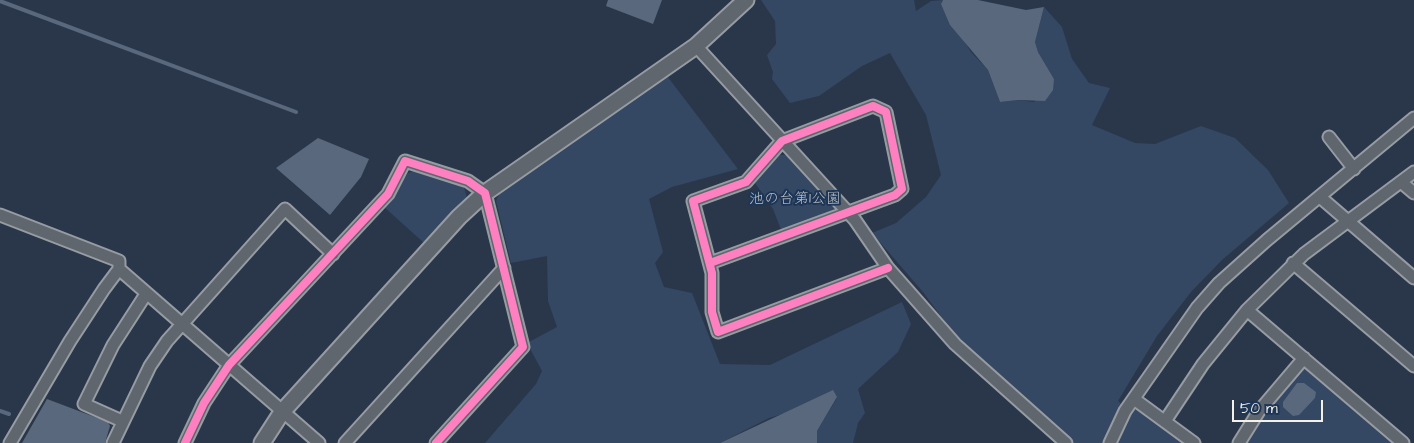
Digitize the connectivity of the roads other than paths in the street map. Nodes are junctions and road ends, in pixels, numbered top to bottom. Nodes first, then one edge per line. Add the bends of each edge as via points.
1 (746, 0) edge
2 (696, 46) junction
3 (1406, 109) dead end
4 (1412, 120) edge
5 (1329, 137) dead end
6 (782, 141) junction
7 (1354, 169) junction
8 (1414, 172) edge
9 (1401, 182) junction
10 (1414, 192) edge
11 (485, 193) junction
12 (1320, 197) junction
13 (849, 213) junction
14 (0, 215) edge
15 (1348, 221) junction
16 (333, 254) junction
17 (710, 263) junction
18 (1293, 263) junction
19 (504, 268) junction
20 (888, 268) junction
21 (119, 269) junction
22 (1414, 278) edge
23 (146, 294) junction
24 (1246, 310) junction
25 (181, 324) junction
26 (1304, 358) junction
27 (229, 365) junction
28 (1414, 366) edge
29 (1134, 399) junction
30 (282, 412) junction
31 (122, 420) junction
32 (1165, 421) junction
33 (10, 443) edge
34 (113, 443) edge
35 (185, 443) edge
36 (262, 443) edge
37 (319, 443) edge
38 (346, 443) edge
39 (436, 443) edge
40 (1066, 443) edge
41 (1110, 443) edge
42 (1194, 443) edge
43 (1239, 443) edge
44 (1403, 443) edge

1 - 2 street
2 - 6 street
2 - 11 street
3 - 4 street
4 - 7 street
5 - 7 street
6 - 13 street
6 - 13 street via 873,106 886,112 902,189 895,195
6 - 17 street via 746,182 692,201
7 - 12 street
8 - 9 street
9 - 10 street
9 - 15 street
11 - 16 street via 468,182 405,162 388,194
11 - 19 street
11 - 30 street via 459,217
12 - 15 street
12 - 29 street via 1219,283 1197,308
13 - 17 street
13 - 20 street
14 - 21 street via 119,262
15 - 18 street
15 - 22 street
16 - 25 street via 285,209
16 - 27 street
17 - 20 street via 712,312 718,332
18 - 24 street
18 - 28 street
19 - 38 street
19 - 39 street via 523,347
20 - 40 street via 955,344
21 - 23 street
21 - 33 street via 70,341
23 - 25 street
23 - 31 street via 113,345 84,404
24 - 26 street
24 - 32 street via 1203,364
25 - 27 street
25 - 31 street via 150,366
26 - 43 street via 1259,411
26 - 44 street
27 - 30 street
27 - 35 street via 204,404
29 - 32 street
29 - 41 street
30 - 36 street
30 - 37 street
31 - 34 street
32 - 42 street

